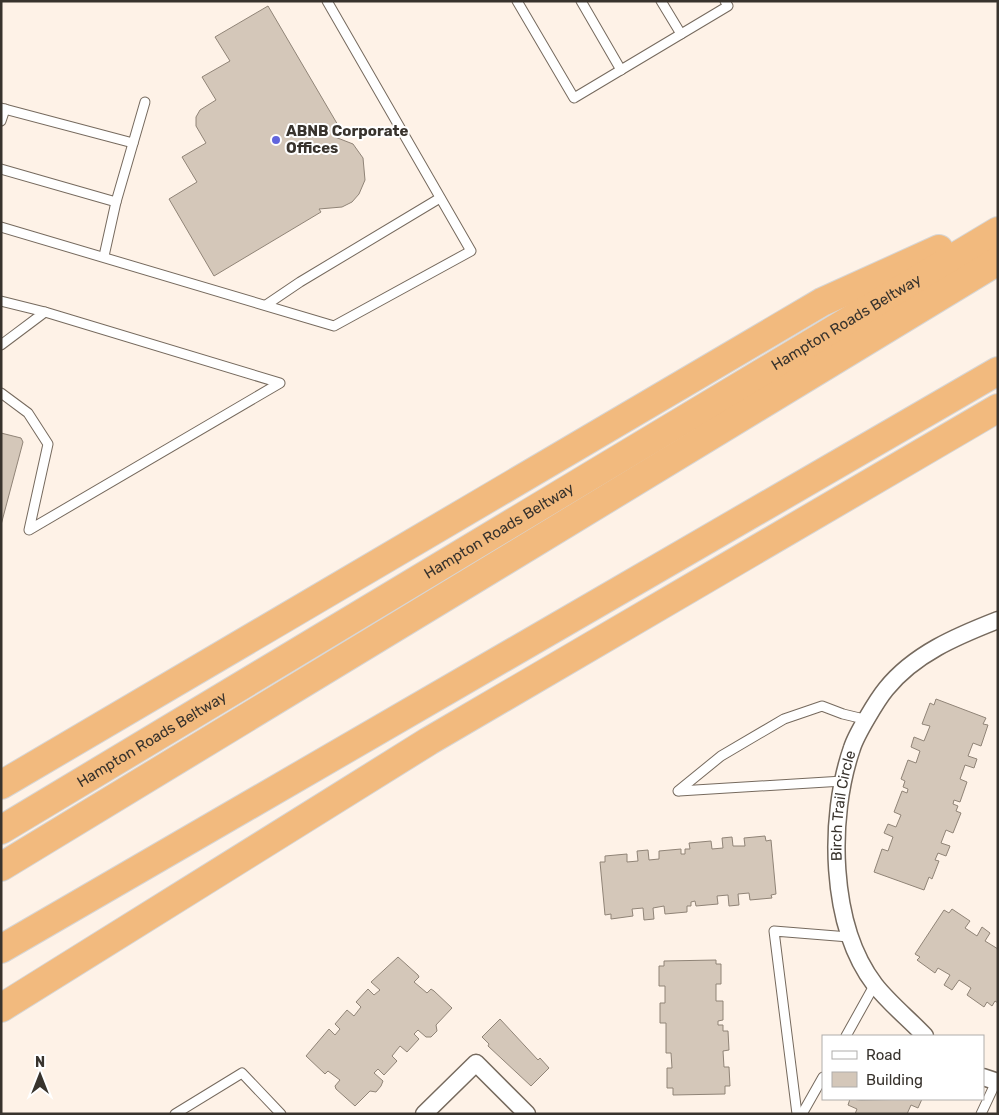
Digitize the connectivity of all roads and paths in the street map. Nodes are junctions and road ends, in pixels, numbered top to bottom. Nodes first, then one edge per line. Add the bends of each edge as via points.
1 (327, 1) edge
2 (517, 1) edge
3 (581, 1) edge
4 (661, 1) edge
5 (725, 1) edge
6 (680, 34) junction
7 (621, 70) junction
8 (145, 102) dead end
9 (3, 109) edge
10 (1, 121) edge
11 (133, 143) junction
12 (1, 169) edge
13 (440, 198) junction
14 (116, 202) junction
15 (998, 223) edge
16 (1, 227) edge
17 (998, 231) edge
18 (104, 256) junction
19 (998, 261) edge
20 (1, 301) edge
21 (266, 305) junction
22 (45, 312) junction
23 (1, 345) edge
24 (998, 371) edge
25 (1, 393) edge
26 (998, 408) edge
27 (998, 620) edge
28 (868, 720) junction
29 (843, 781) junction
30 (1, 785) edge
31 (1, 830) edge
32 (1, 867) edge
33 (849, 937) junction
34 (1, 949) edge
35 (875, 984) junction
36 (1, 1008) edge
37 (847, 1035) edge
38 (925, 1035) edge
39 (822, 1079) edge
40 (992, 1081) edge
41 (175, 1114) edge
42 (281, 1114) edge
43 (424, 1114) edge
44 (527, 1114) edge
45 (797, 1114) edge
46 (802, 1114) edge
47 (981, 1114) edge

1 - 13 lane
2 - 7 lane via 574,98
3 - 7 lane
4 - 6 lane
5 - 6 lane via 728,6
6 - 7 lane
8 - 11 lane
9 - 10 lane
9 - 11 lane
11 - 14 lane
12 - 14 lane
13 - 21 lane
13 - 21 lane via 471,251 334,326
14 - 18 lane
15 - 30 highway via 822,302
16 - 18 lane
17 - 31 highway, Hampton Roads Beltway
18 - 21 lane
19 - 32 highway
20 - 22 lane
22 - 23 lane
22 - 25 lane via 280,383 29,530 48,444 28,413
24 - 34 highway
26 - 36 highway via 429,741
27 - 28 street, Birch Trail Circle via 954,638 917,659 886,689
28 - 29 street, Birch Trail Circle via 852,746
28 - 29 lane via 822,706 784,719 721,756 678,791
29 - 33 street, Birch Trail Circle via 838,802 836,871
33 - 35 street, Birch Trail Circle
33 - 45 lane via 774,931
35 - 37 lane
35 - 38 street, Birch Trail Circle
39 - 46 lane
40 - 47 lane
41 - 42 lane via 242,1073
43 - 44 street via 476,1063

